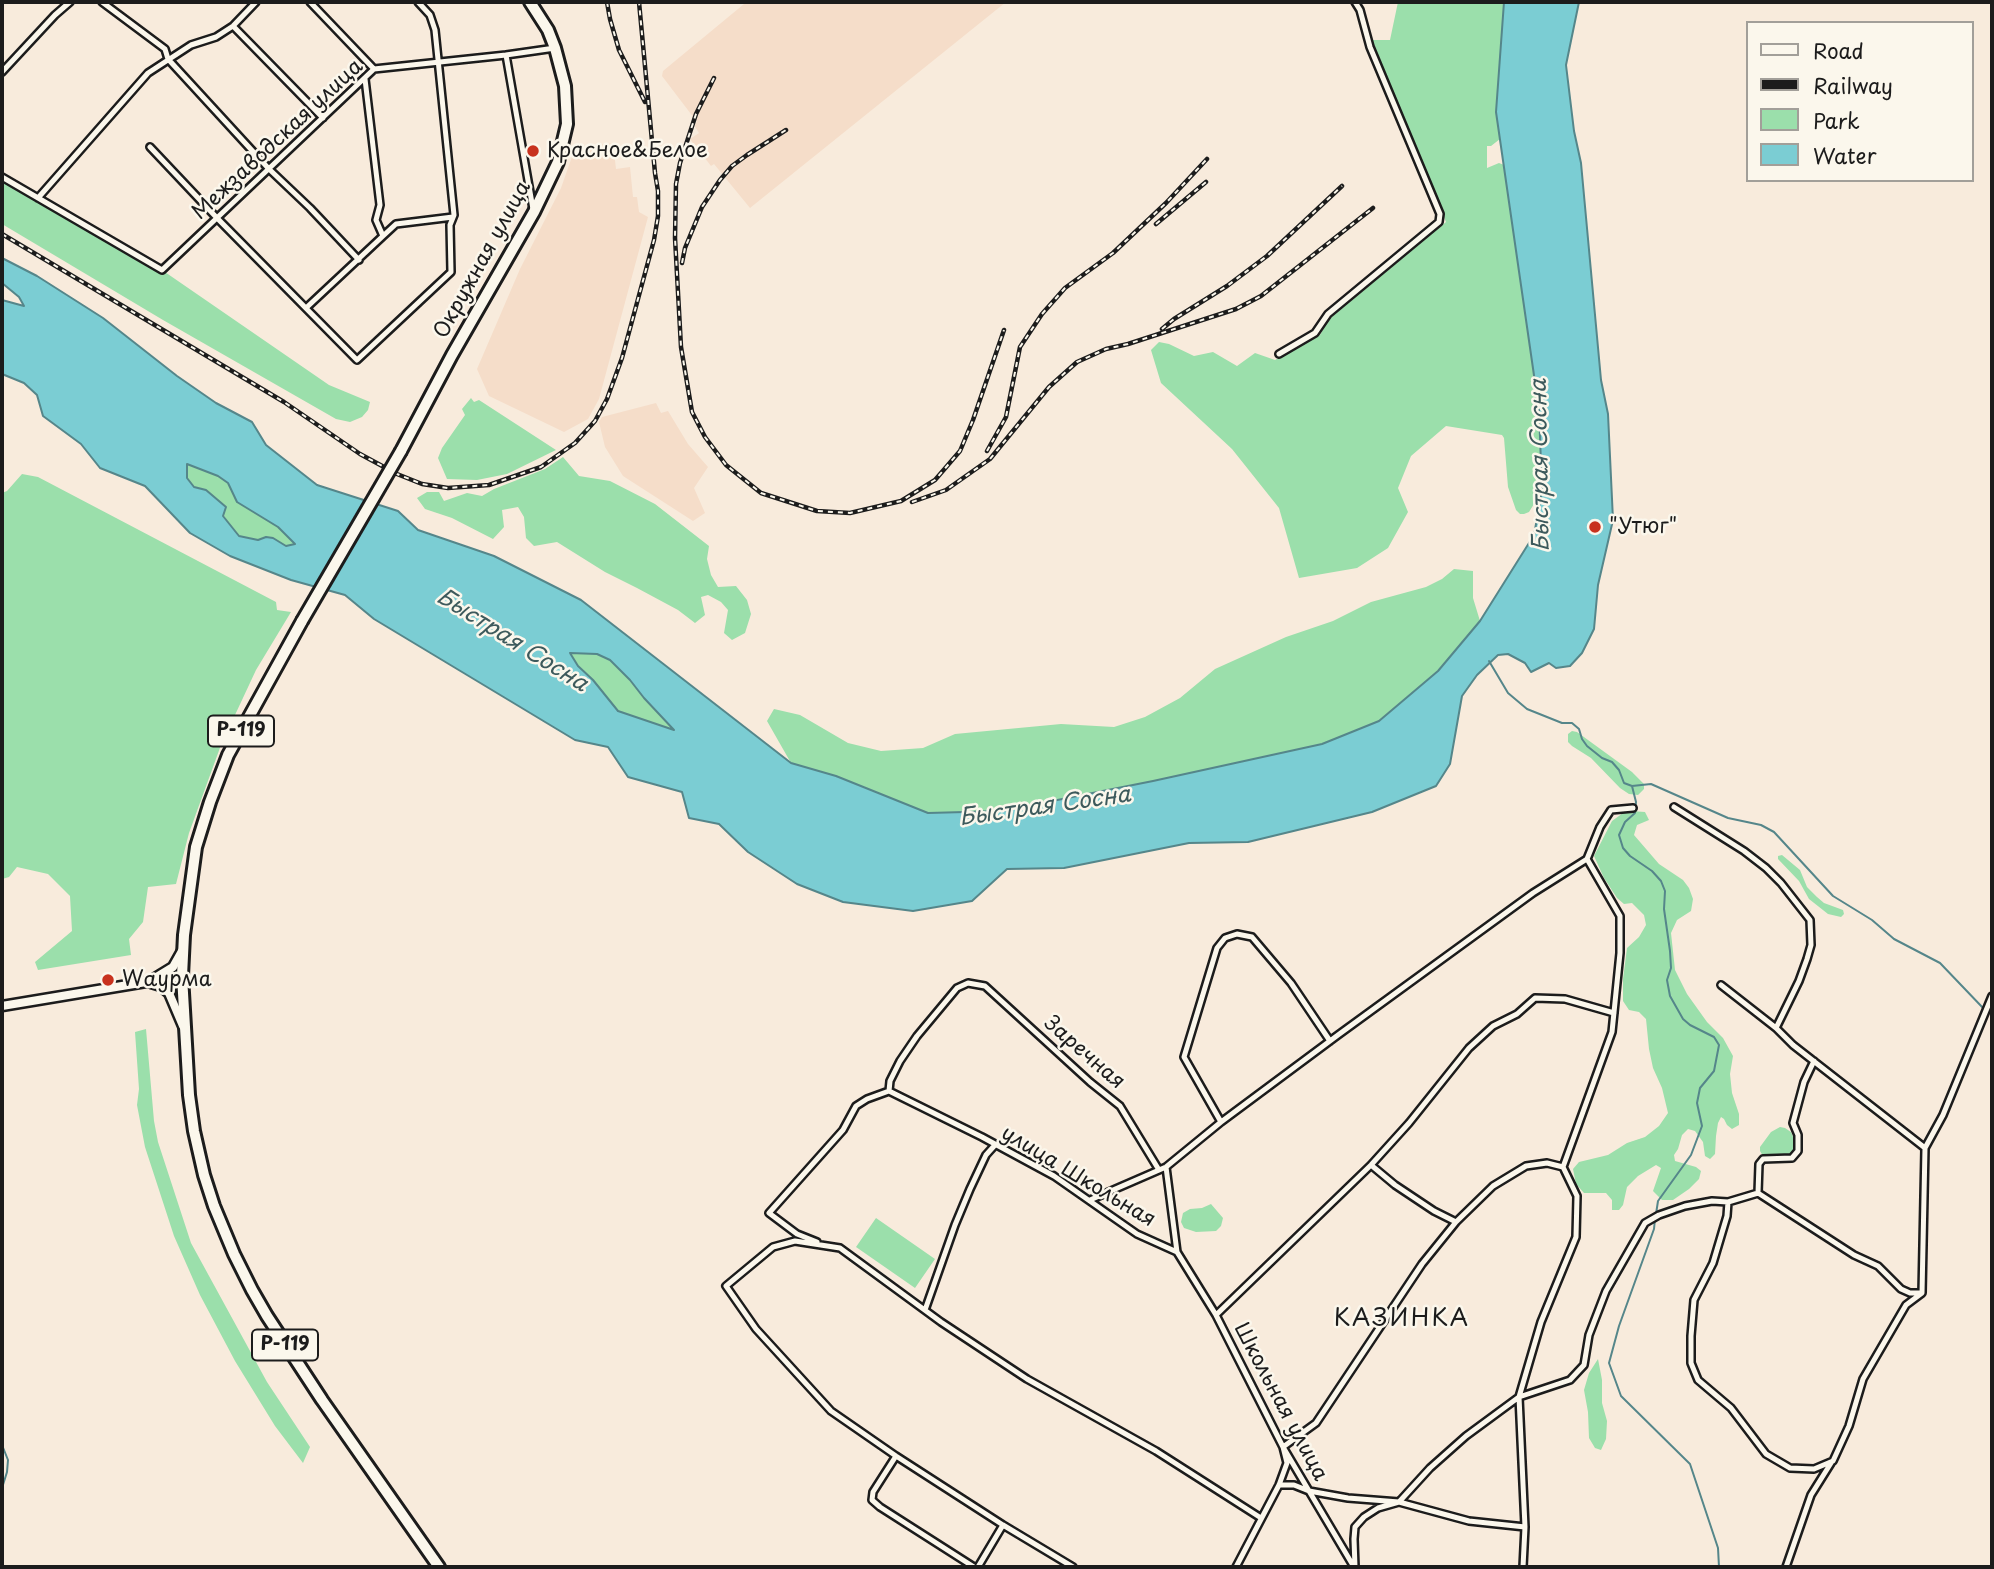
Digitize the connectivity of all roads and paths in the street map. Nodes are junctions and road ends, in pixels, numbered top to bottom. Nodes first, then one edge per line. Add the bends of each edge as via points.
1 (70, 2) edge
2 (102, 2) edge
3 (256, 2) edge
4 (310, 2) edge
5 (418, 2) edge
6 (530, 2) edge
7 (1355, 2) edge
8 (233, 26) junction
9 (555, 48) junction
10 (506, 55) junction
11 (168, 59) junction
12 (437, 61) junction
13 (374, 69) junction
14 (2, 72) edge
15 (365, 79) junction
16 (323, 118) junction
17 (150, 147) dead end
18 (269, 169) junction
19 (2, 177) edge
20 (38, 198) junction
21 (534, 212) junction
22 (453, 217) junction
23 (217, 218) junction
24 (383, 236) junction
25 (359, 260) junction
26 (306, 308) junction
27 (1279, 354) dead end
28 (1674, 807) dead end
29 (1633, 808) dead end
30 (1587, 859) junction
31 (183, 948) junction
32 (182, 976) junction
33 (148, 982) junction
34 (1721, 985) dead end
35 (1992, 996) edge
36 (2, 1006) edge
37 (1614, 1013) junction
38 (1776, 1028) junction
39 (184, 1029) junction
40 (1330, 1041) junction
41 (1814, 1061) junction
42 (889, 1091) junction
43 (1221, 1122) junction
44 (996, 1145) junction
45 (1925, 1148) junction
46 (1371, 1166) junction
47 (1166, 1167) junction
48 (1563, 1167) junction
49 (1159, 1170) junction
50 (1758, 1193) junction
51 (1090, 1200) junction
52 (1728, 1202) junction
53 (1456, 1222) junction
54 (831, 1246) junction
55 (1177, 1252) junction
56 (1922, 1293) junction
57 (925, 1310) junction
58 (1216, 1315) junction
59 (1519, 1397) junction
60 (1283, 1447) junction
61 (896, 1456) junction
62 (1833, 1461) junction
63 (1279, 1485) junction
64 (1309, 1491) junction
65 (1399, 1503) junction
66 (1261, 1518) junction
67 (1003, 1525) junction
68 (1525, 1527) junction
69 (439, 1567) edge
70 (976, 1567) edge
71 (1073, 1567) edge
72 (1236, 1567) edge
73 (1355, 1567) edge
74 (1523, 1567) edge
75 (1786, 1567) edge

1 - 14 street
2 - 11 street via 164,49
3 - 8 street
4 - 13 street
5 - 12 street via 430,15 435,30
6 - 9 highway, Окружная улица / Р-119
7 - 27 street via 1440,214 1439,222 1328,314 1315,333
8 - 11 street
8 - 16 street
9 - 10 street, Межзаводская улица
9 - 21 highway, Окружная улица / Р-119 via 565,86 567,124 558,162
10 - 12 street, Межзаводская улица
10 - 21 street
11 - 18 street
11 - 20 street via 148,73
12 - 13 street, Межзаводская улица
12 - 22 street
13 - 15 street, Межзаводская улица
15 - 16 street, Межзаводская улица
15 - 24 street via 380,205 376,219
16 - 18 street, Межзаводская улица
17 - 23 street
18 - 23 street, Межзаводская улица
18 - 25 street
19 - 20 street
20 - 23 street, Межзаводская улица via 162,270
21 - 31 highway, Окружная улица / Р-119, bridge via 228,755 196,847
22 - 24 street via 396,224
22 - 26 street via 451,272 357,360
23 - 26 street
24 - 25 street
25 - 26 street
28 - 38 street via 1766,868 1810,920 1807,960
29 - 30 street via 1611,810
30 - 37 street via 1620,916
30 - 40 street
31 - 32 highway, Р-119
31 - 33 main road via 173,967
32 - 33 main road
32 - 39 highway, Р-119
33 - 36 main road
33 - 39 main road via 169,993
34 - 38 street
35 - 45 street
37 - 46 street via 1565,999 1535,998 1469,1048
37 - 48 street via 1612,1032
38 - 41 street
39 - 69 highway, Р-119 via 194,1131 208,1186 234,1254 321,1400
40 - 43 street
40 - 43 street via 1252,937 1237,934 1225,938 1217,948 1184,1057
41 - 45 street
41 - 50 street via 1793,1123 1798,1151 1792,1158 1763,1159
42 - 44 street, улица Школьная
42 - 49 street, Заречная via 900,1061 957,988 968,983 985,986 1120,1105
42 - 54 street via 856,1106 844,1129 769,1213 797,1234
43 - 47 street
44 - 51 street, улица Школьная
44 - 57 street via 970,1189
45 - 56 street
46 - 53 street
46 - 58 street
47 - 49 street
47 - 55 street
48 - 53 street via 1546,1163 1526,1166 1493,1186
48 - 59 street via 1577,1196 1576,1237 1541,1322
49 - 51 street
50 - 52 street
50 - 56 street via 1878,1266 1901,1289
51 - 55 street, улица Школьная via 1137,1234
52 - 59 street via 1685,1206 1645,1223 1606,1291 1589,1335 1584,1365 1570,1380
52 - 62 street via 1713,1263 1694,1300 1691,1363 1698,1380 1731,1408 1766,1454 1790,1468 1814,1468
53 - 60 street via 1422,1264 1316,1423
54 - 57 street
54 - 61 street via 795,1241 773,1247 726,1286 756,1329 831,1410
55 - 58 street, Школьная улица
56 - 62 street via 1906,1305 1863,1379
57 - 66 street via 1027,1379 1156,1451
58 - 60 street, Школьная улица
59 - 65 street via 1466,1436
59 - 68 street
60 - 63 street via 1287,1463
60 - 64 street, Школьная улица
61 - 67 street
61 - 70 street via 872,1500
62 - 75 street via 1811,1495
63 - 64 street
63 - 66 street
64 - 65 street
64 - 73 street, Школьная улица
65 - 68 street via 1469,1521
65 - 73 street via 1378,1508 1355,1527
66 - 72 street
67 - 70 street
67 - 71 street
68 - 74 street

